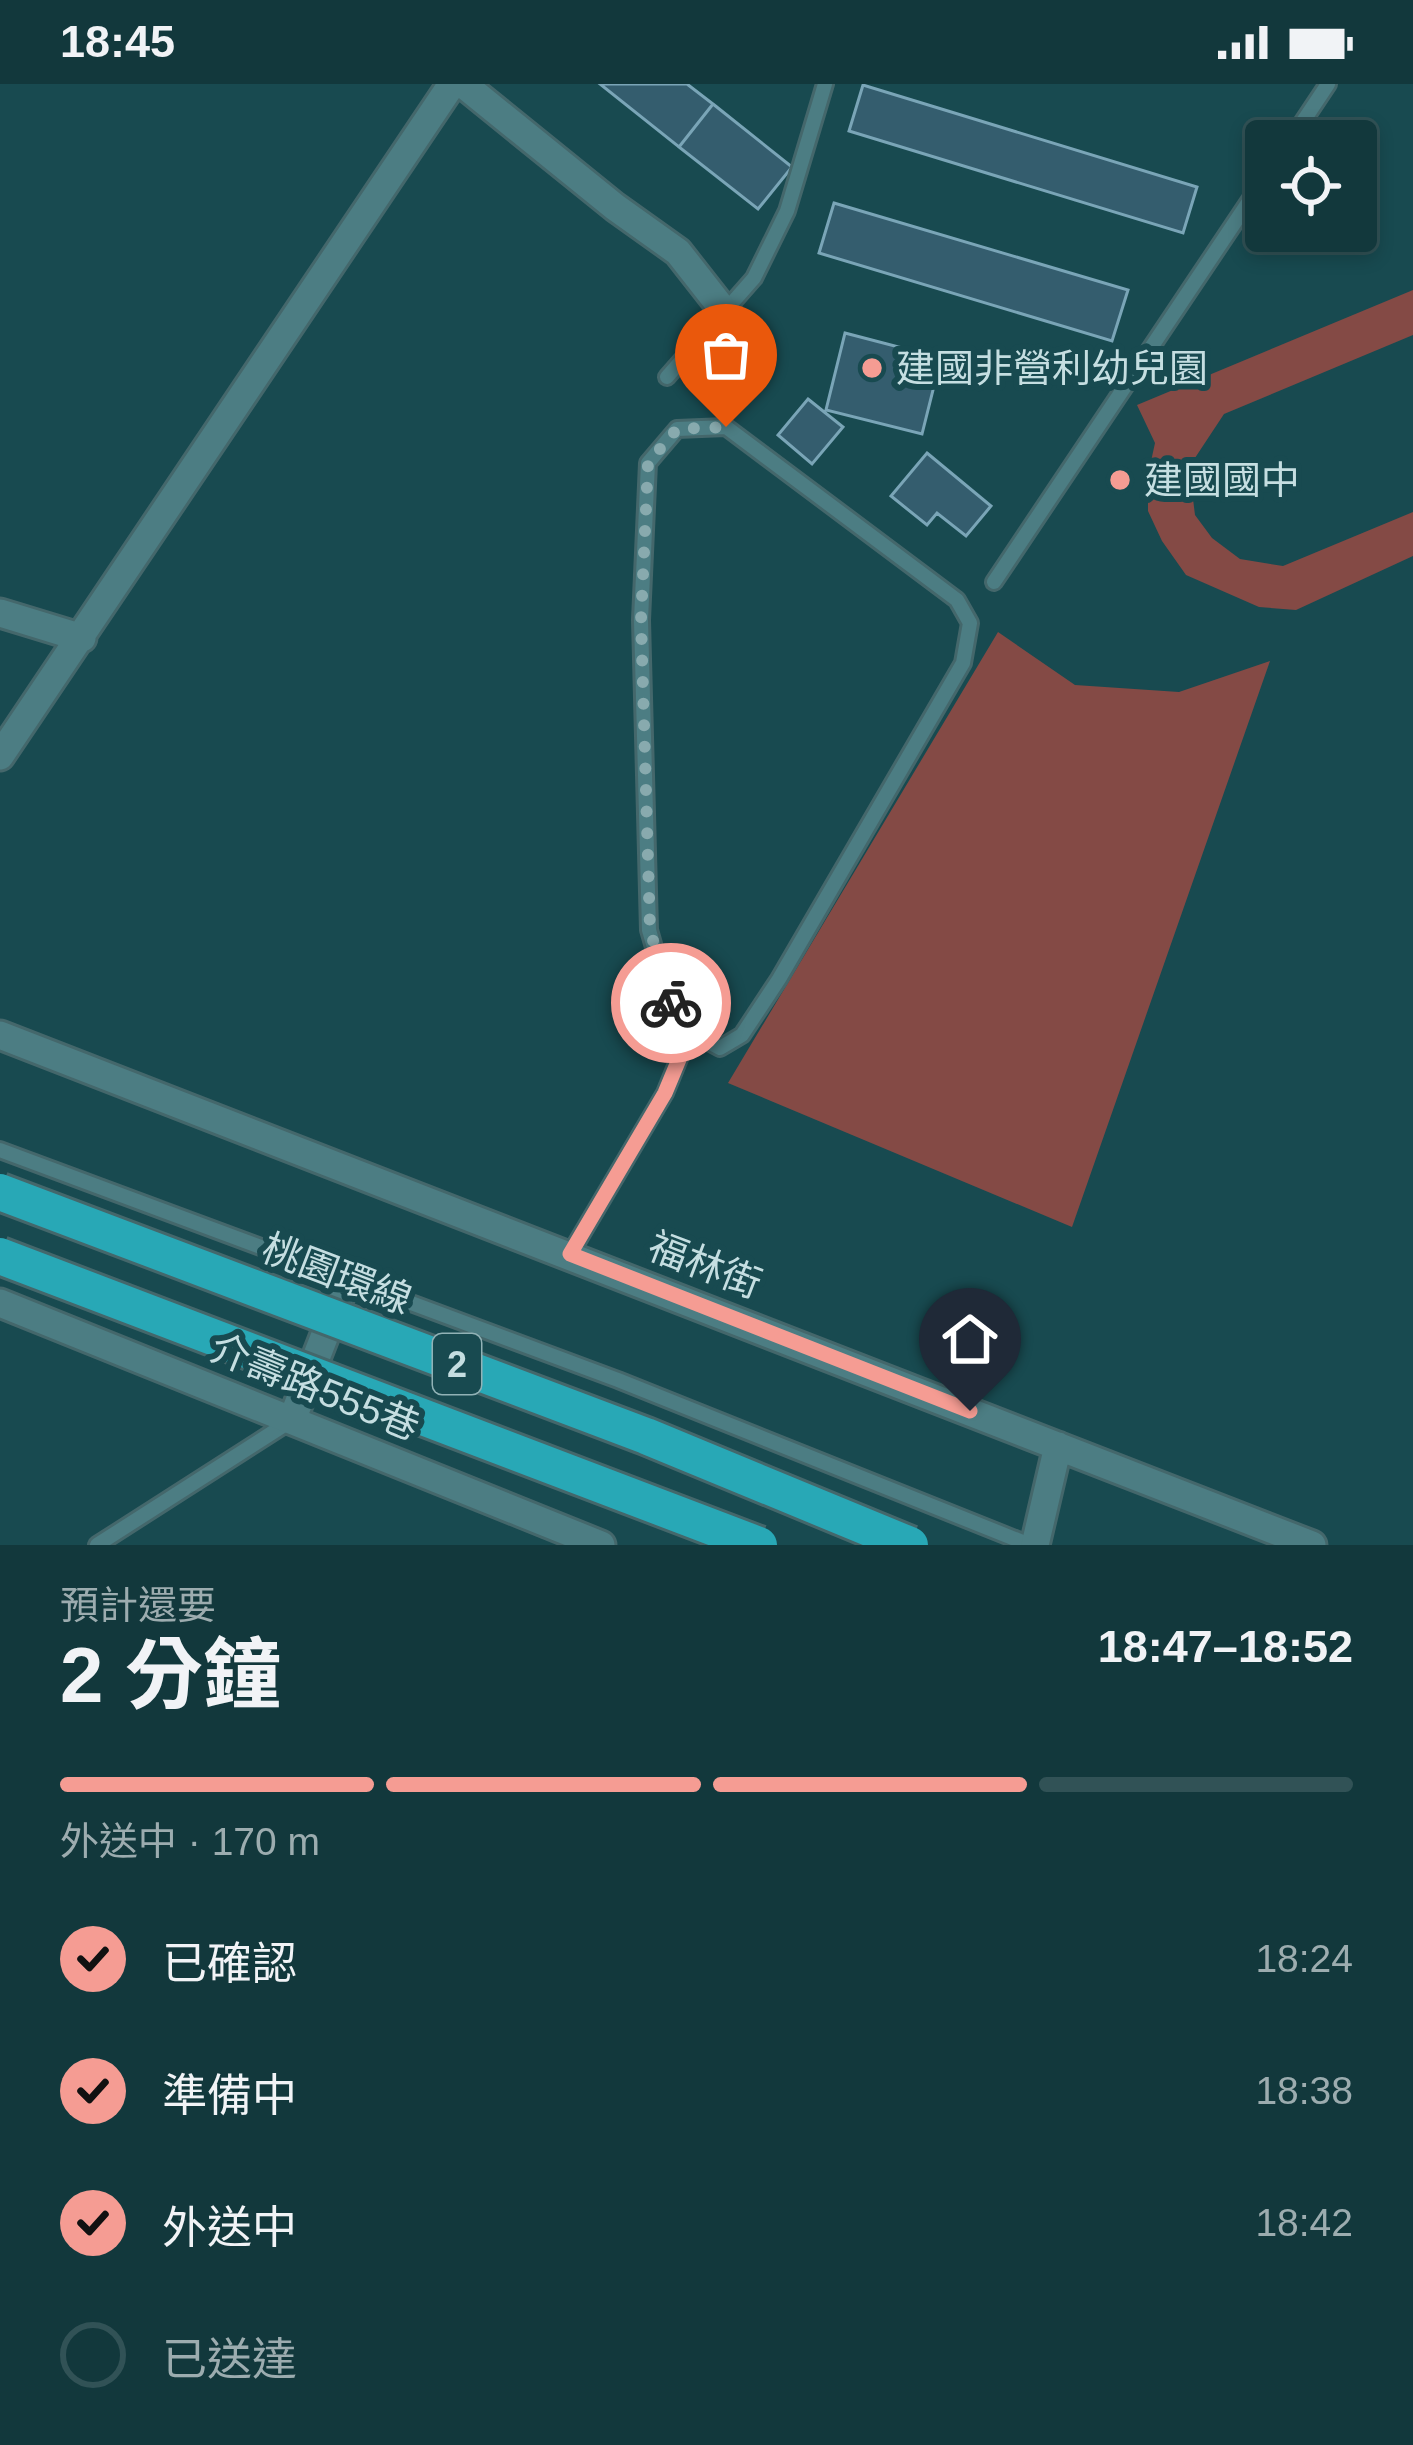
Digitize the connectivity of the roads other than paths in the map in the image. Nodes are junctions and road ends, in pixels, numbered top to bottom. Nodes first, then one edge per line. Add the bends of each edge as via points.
1 (452, 84) edge
2 (464, 84) edge
3 (825, 84) edge
4 (1328, 84) edge
5 (1304, 120) edge
6 (1245, 207) edge
7 (725, 312) junction
8 (668, 377) dead end
9 (994, 582) dead end
10 (0, 614) edge
11 (82, 638) junction
12 (0, 756) edge
13 (690, 1033) junction
14 (0, 1035) edge
15 (0, 1150) edge
16 (0, 1192) edge
17 (570, 1254) junction
18 (0, 1256) edge
19 (347, 1279) junction
20 (0, 1303) edge
21 (292, 1420) junction
22 (1058, 1446) junction
23 (97, 1545) edge
24 (602, 1545) edge
25 (759, 1545) edge
26 (910, 1545) edge
27 (1033, 1545) edge
28 (1312, 1545) edge

1 - 11 street
2 - 7 street via 678,252
3 - 7 lane via 788,211 754,278
4 - 5 lane
6 - 9 lane
7 - 8 lane
10 - 11 street
11 - 12 street
13 - 13 lane via 721,1048 742,1035 963,663 970,623 957,600 726,427 677,429 648,463 641,620 650,930 671,1006
13 - 17 lane via 665,1093
14 - 17 street, 福林街
15 - 19 lane
16 - 26 highway, 桃園環線 / 2, bridge via 646,1436
17 - 22 street, 福林街
18 - 25 highway, 2, bridge
19 - 21 street
19 - 27 lane
20 - 21 street, 介壽路555巷
21 - 23 lane
21 - 24 street, 介壽路555巷
22 - 27 street
22 - 28 street, 福林街

